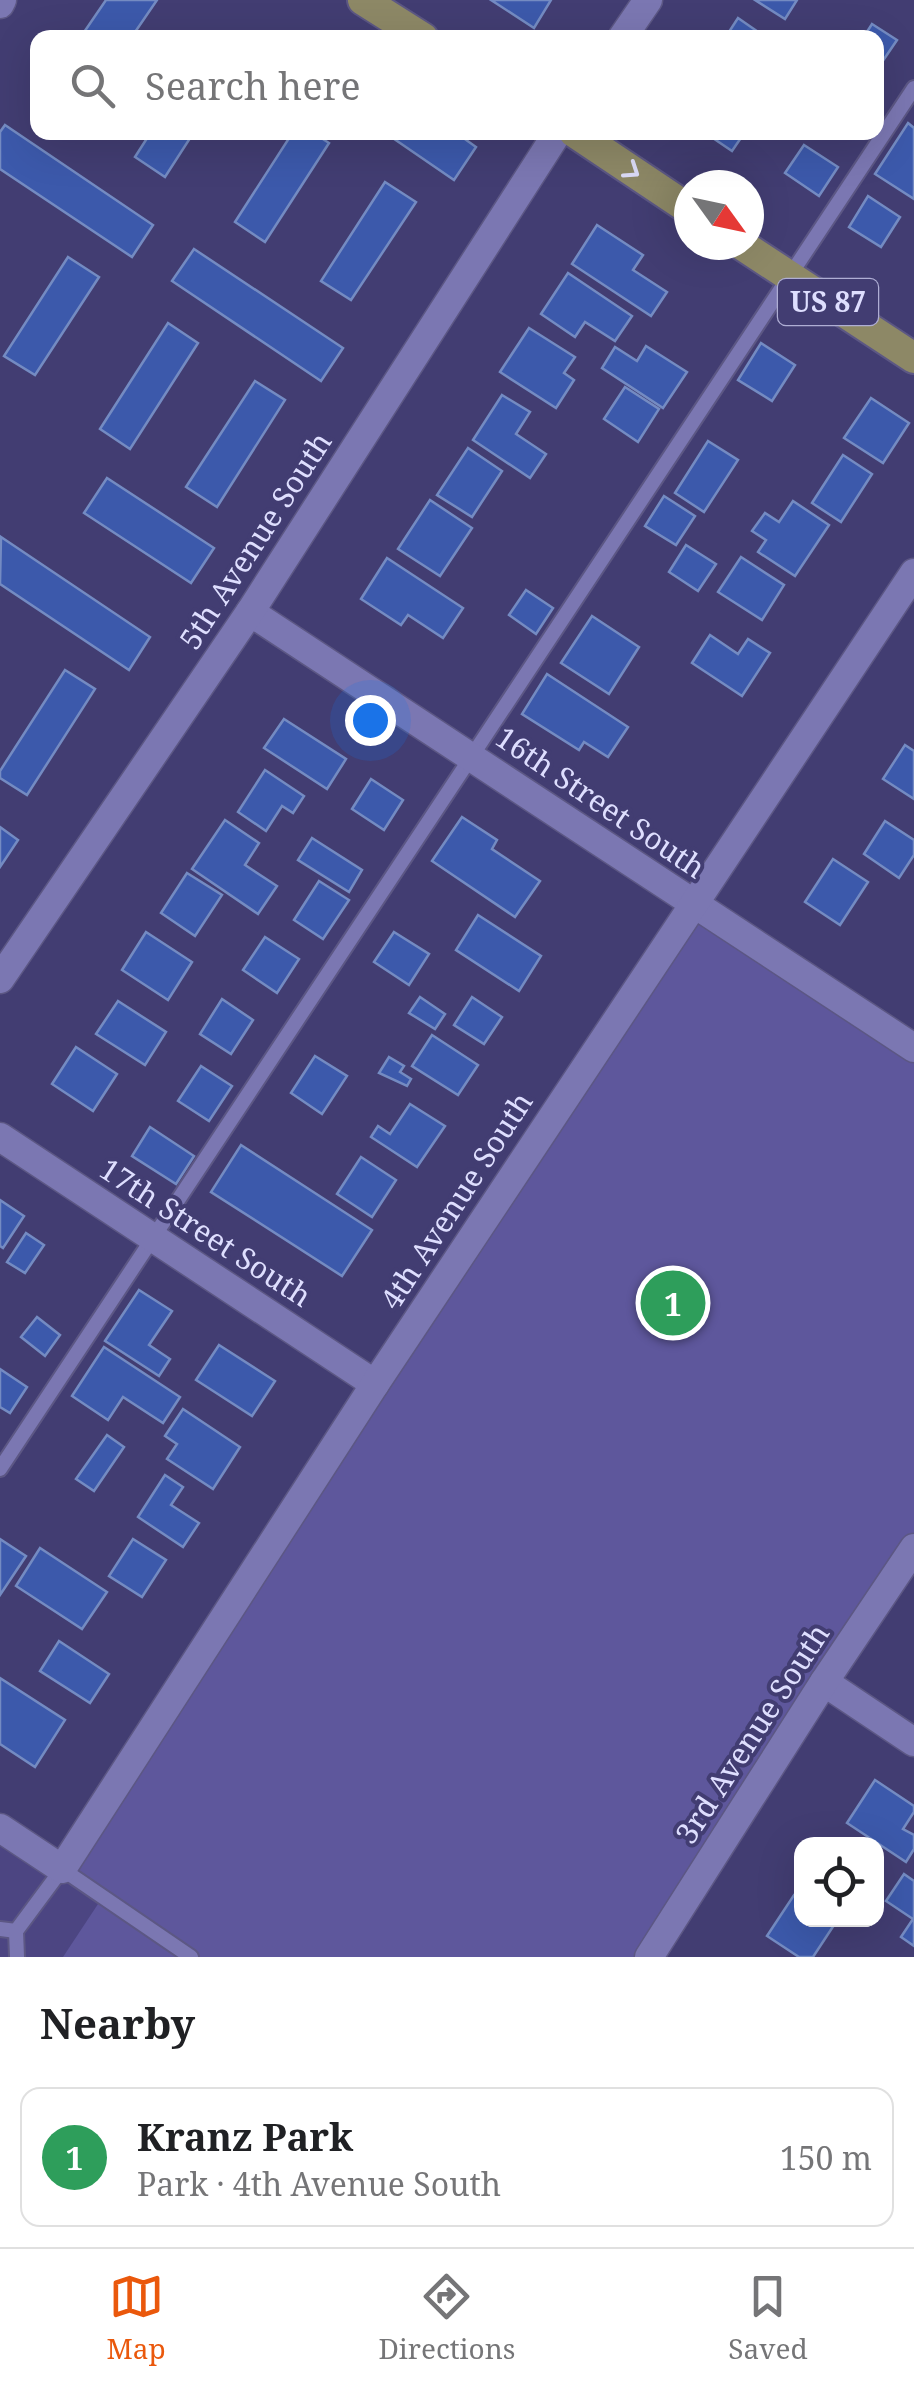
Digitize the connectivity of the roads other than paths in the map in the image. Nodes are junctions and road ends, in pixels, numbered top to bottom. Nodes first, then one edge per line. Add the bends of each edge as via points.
1 (363, 0) edge
2 (648, 0) edge
3 (410, 30) edge
4 (627, 30) edge
5 (914, 88) edge
6 (884, 133) edge
7 (553, 140) edge
8 (586, 140) edge
9 (879, 140) edge
10 (674, 200) edge
11 (764, 260) edge
12 (788, 276) junction
13 (914, 358) edge
14 (914, 574) edge
15 (250, 612) junction
16 (470, 756) junction
17 (693, 904) junction
18 (0, 979) edge
19 (914, 1048) edge
20 (0, 1137) edge
21 (154, 1238) junction
22 (375, 1384) junction
23 (0, 1469) edge
24 (914, 1548) edge
25 (824, 1682) junction
26 (914, 1742) edge
27 (0, 1828) edge
28 (62, 1869) junction
29 (0, 1929) edge
30 (16, 1931) junction
31 (17, 1957) edge
32 (191, 1957) edge
33 (649, 1957) edge

1 - 3 main road
2 - 4 street
5 - 6 lane
7 - 15 street, 5th Avenue South
8 -> 10 main road
9 - 12 lane
11 - 12 main road, US 87
12 - 13 main road, US 87
12 - 16 lane
14 - 17 street, 4th Avenue South
15 - 16 street, 16th Street South
15 - 18 street, 5th Avenue South
16 - 17 street, 16th Street South
16 - 21 lane
17 - 19 street, 16th Street South
17 - 22 street, 4th Avenue South
20 - 21 street, 17th Street South
21 - 22 street, 17th Street South
21 - 23 lane
22 - 28 street, 4th Avenue South
24 - 25 street, 3rd Avenue South
25 - 26 street
25 - 33 street, 3rd Avenue South
27 - 28 street
28 - 30 lane
28 - 32 lane
29 - 30 lane
30 - 31 lane

